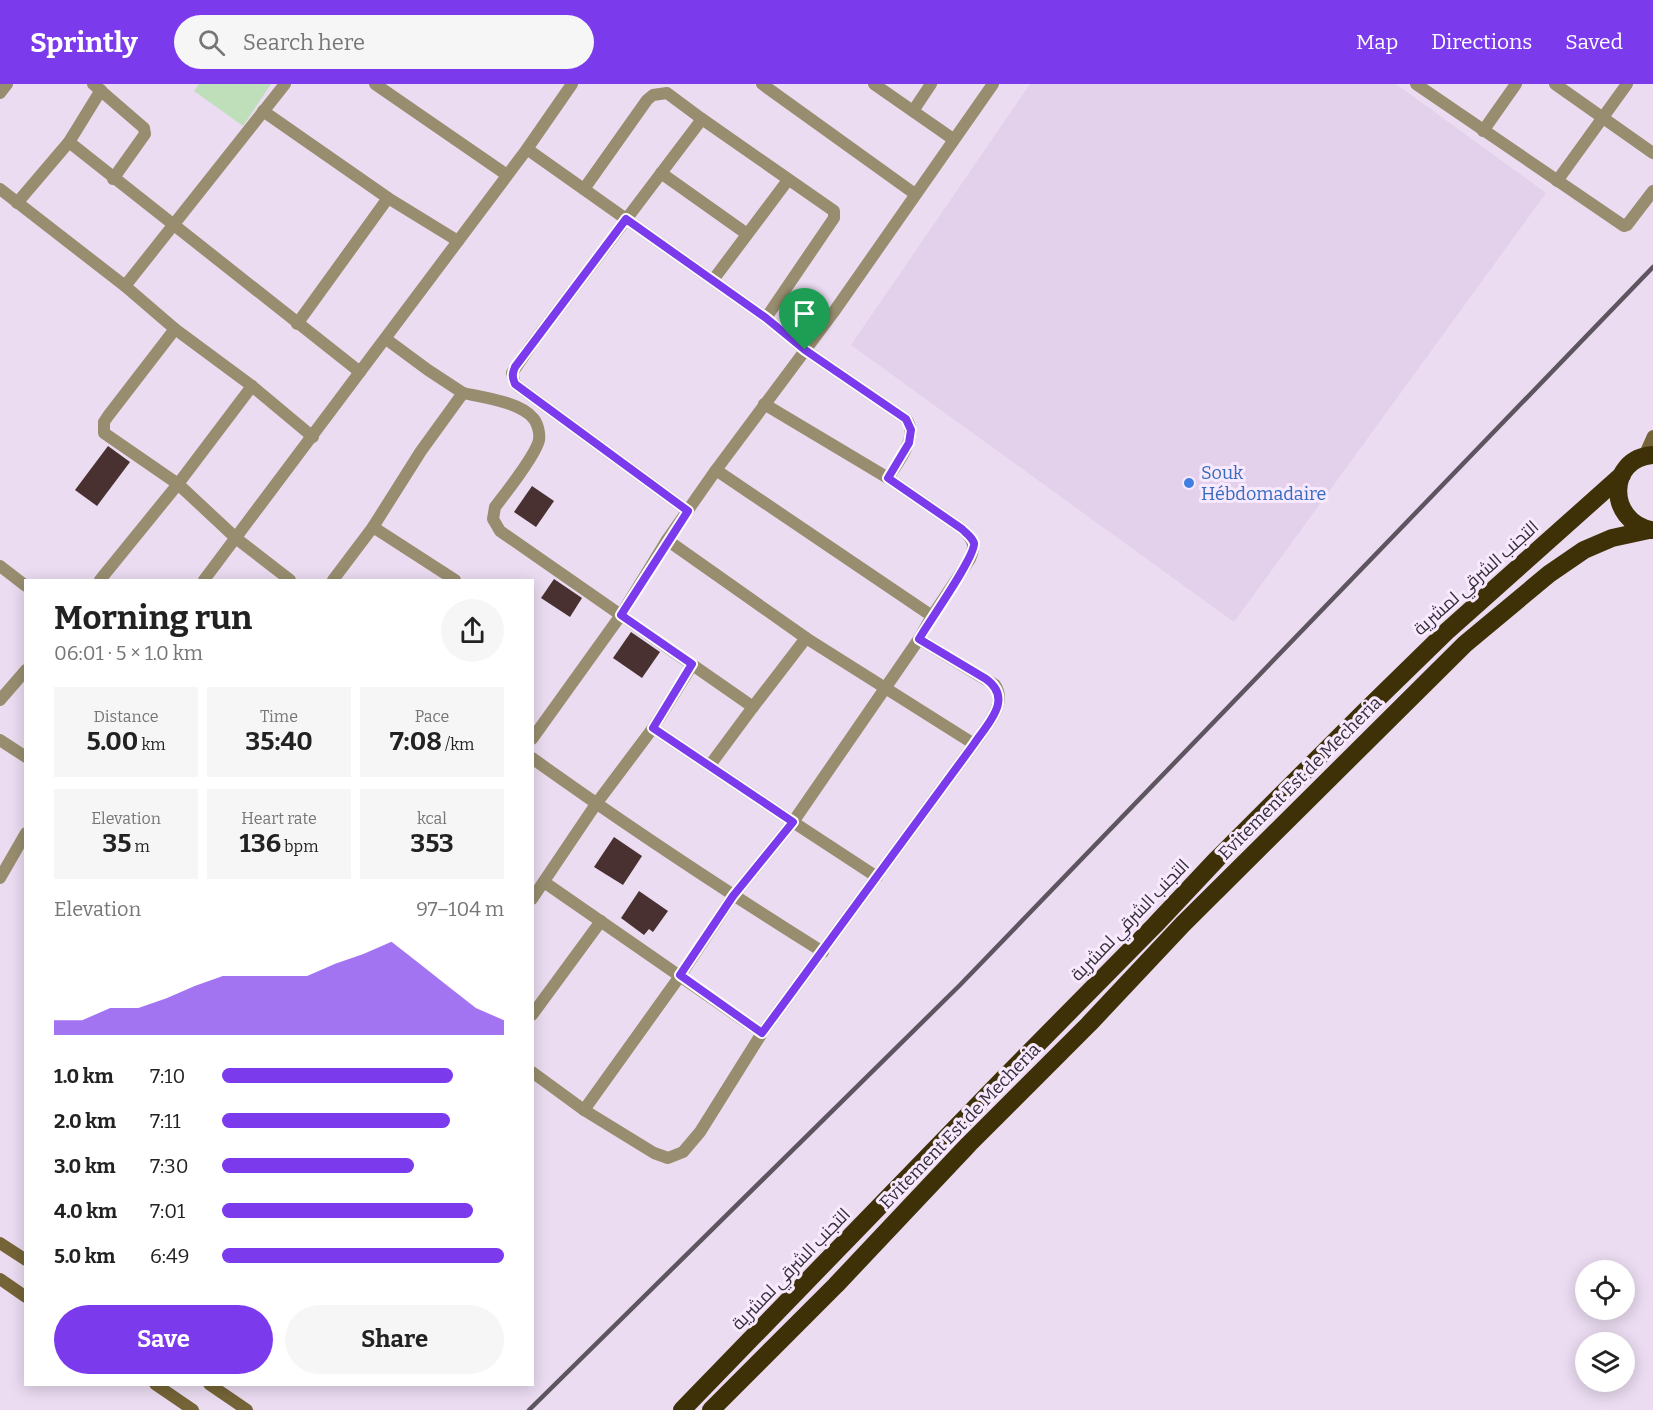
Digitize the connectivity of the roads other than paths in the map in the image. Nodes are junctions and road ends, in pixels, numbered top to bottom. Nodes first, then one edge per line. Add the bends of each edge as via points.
1 (7, 84) edge
2 (285, 84) edge
3 (375, 84) edge
4 (572, 84) edge
5 (762, 84) edge
6 (874, 84) edge
7 (931, 84) edge
8 (993, 84) edge
9 (1416, 84) edge
10 (1516, 84) edge
11 (1555, 84) edge
12 (1627, 84) edge
13 (97, 87) edge
14 (0, 93) edge
15 (263, 111) junction
16 (913, 111) junction
17 (1604, 117) junction
18 (702, 119) junction
19 (1483, 132) junction
20 (954, 139) junction
21 (69, 142) junction
22 (527, 149) junction
23 (1653, 153) edge
24 (661, 173) junction
25 (507, 175) junction
26 (113, 178) junction
27 (788, 180) junction
28 (1557, 181) junction
29 (0, 189) edge
30 (584, 189) junction
31 (1653, 191) edge
32 (915, 194) junction
33 (388, 198) junction
34 (17, 203) junction
35 (626, 219) junction
36 (174, 226) junction
37 (747, 234) junction
38 (458, 241) junction
39 (713, 280) junction
40 (125, 286) junction
41 (766, 318) junction
42 (297, 324) junction
43 (175, 329) junction
44 (386, 339) junction
45 (805, 350) junction
46 (360, 372) junction
47 (252, 386) junction
48 (463, 393) junction
49 (764, 404) junction
50 (1653, 436) edge
51 (313, 437) junction
52 (1648, 455) edge
53 (716, 470) junction
54 (1622, 475) junction
55 (888, 478) junction
56 (178, 484) junction
57 (688, 511) junction
58 (373, 526) junction
59 (1651, 530) edge
60 (237, 539) junction
61 (668, 540) junction
62 (0, 566) edge
63 (101, 579) edge
64 (205, 579) edge
65 (289, 579) edge
66 (334, 579) edge
67 (453, 579) edge
68 (24, 584) edge
69 (621, 615) junction
70 (932, 616) junction
71 (806, 638) junction
72 (919, 639) junction
73 (692, 664) junction
74 (24, 672) edge
75 (884, 689) junction
76 (0, 700) edge
77 (753, 707) junction
78 (653, 728) junction
79 (534, 736) edge
80 (0, 741) edge
81 (974, 744) junction
82 (24, 756) edge
83 (534, 759) edge
84 (710, 765) junction
85 (596, 804) junction
86 (793, 822) junction
87 (24, 836) edge
88 (878, 877) junction
89 (0, 878) edge
90 (544, 882) junction
91 (534, 896) edge
92 (733, 896) junction
93 (600, 921) junction
94 (823, 952) junction
95 (680, 975) junction
96 (534, 1012) edge
97 (762, 1033) junction
98 (534, 1073) edge
99 (584, 1110) junction
100 (0, 1243) edge
101 (24, 1259) edge
102 (0, 1280) edge
103 (24, 1296) edge
104 (158, 1386) edge
105 (212, 1386) edge
106 (193, 1410) edge
107 (247, 1410) edge
108 (682, 1410) edge
109 (711, 1410) edge

1 - 14 street
2 - 15 street
3 - 25 street
4 - 22 street
5 - 32 street
6 - 16 street
7 - 16 street
8 - 20 street
9 - 19 street
10 - 19 street
11 - 17 street
12 - 17 street
13 - 21 street
13 - 26 street via 144,128 145,134
15 - 33 street
15 - 36 street
16 - 20 street
17 - 23 street
17 - 28 street
18 - 24 street
18 - 27 street
18 - 30 street via 667,93 653,95
19 - 28 street
20 - 32 street
21 - 26 street
21 - 34 street
22 - 25 street
22 - 30 street
24 - 35 street
24 - 37 street
25 - 38 street
26 - 36 street
27 - 37 street
27 - 41 street via 835,214
28 - 31 street via 1624,226
29 - 34 street
30 - 35 street
32 - 45 street
33 - 38 street
33 - 42 street
34 - 40 street
35 - 39 street
35 - 57 street via 515,367 513,379
36 - 40 street
36 - 42 street
37 - 39 street
38 - 44 street
39 - 41 street
40 - 43 street
41 - 45 street
42 - 46 street
43 - 47 street
43 - 56 street via 108,416 103,428 113,440
44 - 46 street
44 - 48 street
45 - 49 street
45 - 55 street via 909,423 909,443
46 - 51 street
47 - 51 street
47 - 56 street
48 - 58 street
48 - 69 street via 524,411 534,418 538,429 534,451 495,507 496,526
49 - 53 street
49 - 55 street
50 - 52 main road
51 - 60 street
52 - 54 highway, التجنب الشرقي لمشرية via 1631,463
53 - 57 street
53 - 70 street
54 - 59 highway via 1619,502 1625,515
54 - 108 highway, التجنب الشرقي لمشرية via 1446,632 1364,712
55 - 70 street via 962,529 974,543 970,559
56 - 60 street
56 - 63 street
57 - 61 street
58 - 66 street
58 - 67 street
59 - 109 highway, Evitement Est de Mecheria via 1612,538 1584,550 1465,644 1184,924 836,1286
60 - 64 street
60 - 65 street
61 - 69 street
61 - 71 street
62 - 68 street
69 - 73 street
69 - 79 street
70 - 72 street
71 - 75 street
71 - 77 street
72 - 75 street
72 - 81 street via 986,679 999,692 996,710
73 - 77 street
73 - 78 street
74 - 76 street
75 - 81 street
75 - 86 street
77 - 84 street
78 - 84 street
78 - 85 street
80 - 82 street
81 - 88 street
83 - 85 street
84 - 86 street
85 - 90 street
85 - 92 street
86 - 88 street
86 - 92 street
87 - 89 street
88 - 94 street
90 - 91 street
90 - 93 street
92 - 94 street
92 - 95 street
93 - 95 street
93 - 96 street
94 - 97 street
95 - 97 street
95 - 99 street
97 - 99 street via 700,1132 675,1156 654,1153
98 - 99 street
100 - 101 main road
102 - 103 main road
104 - 106 main road
105 - 107 main road

